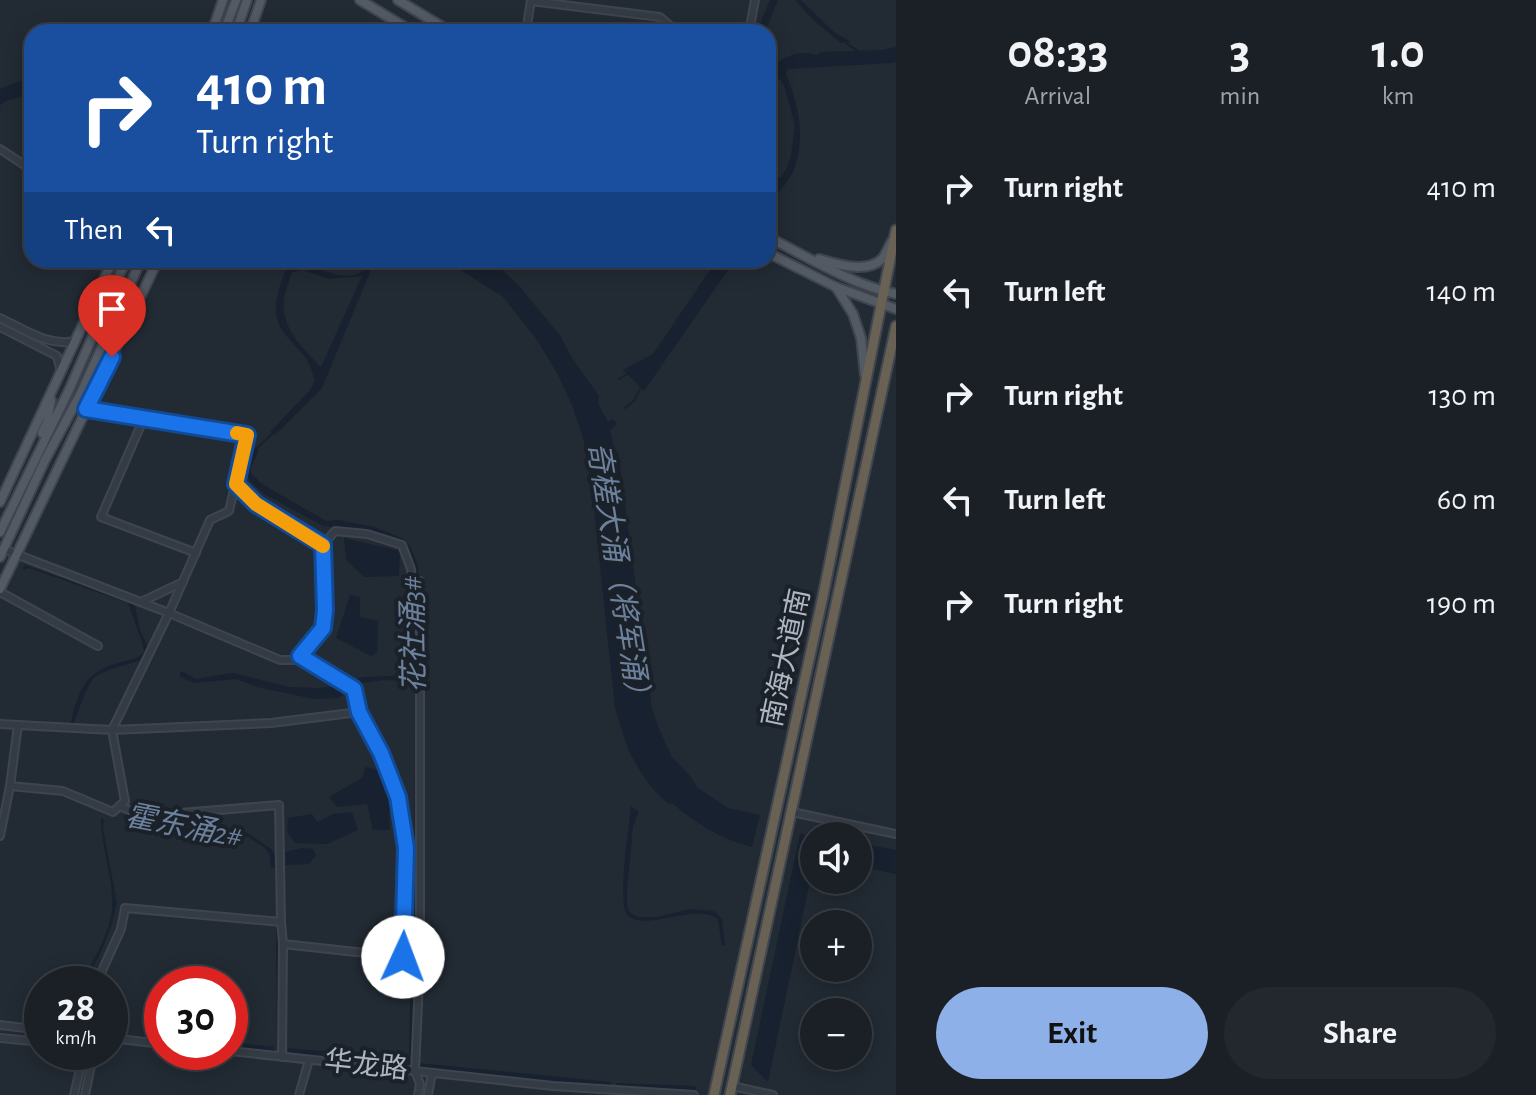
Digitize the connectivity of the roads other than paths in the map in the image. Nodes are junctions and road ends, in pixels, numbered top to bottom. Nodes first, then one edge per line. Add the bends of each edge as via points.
1 (223, 0) edge
2 (236, 0) edge
3 (247, 0) edge
4 (261, 0) edge
5 (360, 0) edge
6 (398, 0) edge
7 (755, 0) edge
8 (531, 1) edge
9 (215, 24) edge
10 (227, 24) edge
11 (239, 24) edge
12 (253, 24) edge
13 (400, 24) edge
14 (438, 24) edge
15 (527, 24) edge
16 (668, 24) edge
17 (750, 24) edge
18 (0, 149) edge
19 (24, 165) edge
20 (895, 234) edge
21 (776, 241) edge
22 (807, 256) junction
23 (776, 257) edge
24 (109, 268) edge
25 (120, 268) edge
26 (122, 268) edge
27 (137, 268) edge
28 (154, 268) edge
29 (836, 287) junction
30 (883, 291) junction
31 (896, 294) edge
32 (94, 300) junction
33 (881, 304) junction
34 (896, 309) edge
35 (0, 318) edge
36 (896, 326) edge
37 (0, 327) edge
38 (48, 341) junction
39 (75, 341) junction
40 (40, 346) junction
41 (896, 352) edge
42 (888, 363) junction
43 (61, 372) junction
44 (865, 379) junction
45 (53, 387) junction
46 (74, 405) junction
47 (86, 409) junction
48 (144, 418) junction
49 (36, 456) junction
50 (236, 484) junction
51 (0, 502) edge
52 (1, 527) edge
53 (323, 545) junction
54 (2, 553) edge
55 (196, 553) junction
56 (16, 554) junction
57 (183, 582) junction
58 (0, 590) edge
59 (141, 602) junction
60 (169, 613) junction
61 (98, 646) dead end
62 (300, 656) junction
63 (359, 712) junction
64 (0, 724) edge
65 (18, 725) junction
66 (112, 730) junction
67 (10, 786) junction
68 (119, 806) junction
69 (792, 812) junction
70 (896, 834) edge
71 (0, 836) edge
72 (281, 922) junction
73 (283, 944) junction
74 (413, 958) junction
75 (104, 966) edge
76 (0, 1025) edge
77 (24, 1028) edge
78 (0, 1038) edge
79 (24, 1040) edge
80 (248, 1053) edge
81 (282, 1057) junction
82 (309, 1060) junction
83 (80, 1070) edge
84 (90, 1070) edge
85 (415, 1071) junction
86 (432, 1073) junction
87 (732, 1092) edge
88 (771, 1094) edge
89 (74, 1095) edge
90 (85, 1095) edge
91 (299, 1095) edge
92 (418, 1095) edge
93 (428, 1095) edge
94 (694, 1095) edge
95 (714, 1095) edge

1 - 9 main road
2 - 10 main road
3 - 11 main road
4 - 12 main road
5 - 13 main road
6 - 14 main road
7 - 17 street
8 - 15 street
8 - 16 street via 660,17
18 - 19 street
20 - 22 main road via 882,259 866,267
20 - 30 highway, 南海大道南
21 - 22 main road
22 - 30 main road
23 - 29 main road
24 - 32 main road
25 - 32 main road
26 - 49 main road
27 - 46 main road
28 - 47 main road
29 - 33 main road
29 - 44 main road via 861,338
30 - 31 main road
30 - 33 highway, 南海大道南
32 - 39 main road
33 - 34 main road
33 - 44 highway, 南海大道南
35 - 38 street
36 - 42 highway, 南海大道南
37 - 40 street
38 - 39 street
38 - 40 street via 48,347
39 - 43 main road
40 - 43 street via 57,356
41 - 42 main road
42 - 69 highway, 南海大道南
43 - 45 main road
44 - 95 highway, 南海大道南
45 - 49 main road
45 - 51 main road
46 - 47 street
46 - 54 main road
47 - 48 street
47 - 56 main road
48 - 50 street via 247,435
48 - 55 street via 101,517
49 - 52 main road
50 - 53 street via 256,504
50 - 55 street via 229,511 210,520
53 - 62 street via 323,628
53 - 74 street via 335,531 402,545 412,582 417,581 422,879
54 - 56 street
55 - 57 street
56 - 58 main road
56 - 59 street
57 - 59 street
57 - 60 street
58 - 61 street
59 - 60 street
60 - 62 street via 280,660
60 - 66 street
62 - 63 street via 354,689
63 - 66 street via 271,723
63 - 74 street via 398,797
64 - 65 street
65 - 66 street
65 - 67 street
66 - 68 street via 125,801
67 - 68 street via 63,791 113,812
67 - 71 street
68 - 72 street via 145,816 279,805
69 - 70 street
69 - 87 highway, 南海大道南
72 - 73 street
72 - 75 street via 125,908
73 - 74 street
73 - 81 street
74 - 85 street
76 - 77 street
78 - 79 street
80 - 81 street, 华龙路
81 - 82 street, 华龙路
82 - 85 street, 华龙路
82 - 91 street
83 - 89 street
84 - 90 street
85 - 86 street, 华龙路
85 - 92 street
86 - 93 street
86 - 94 street, 华龙路
87 - 88 street

